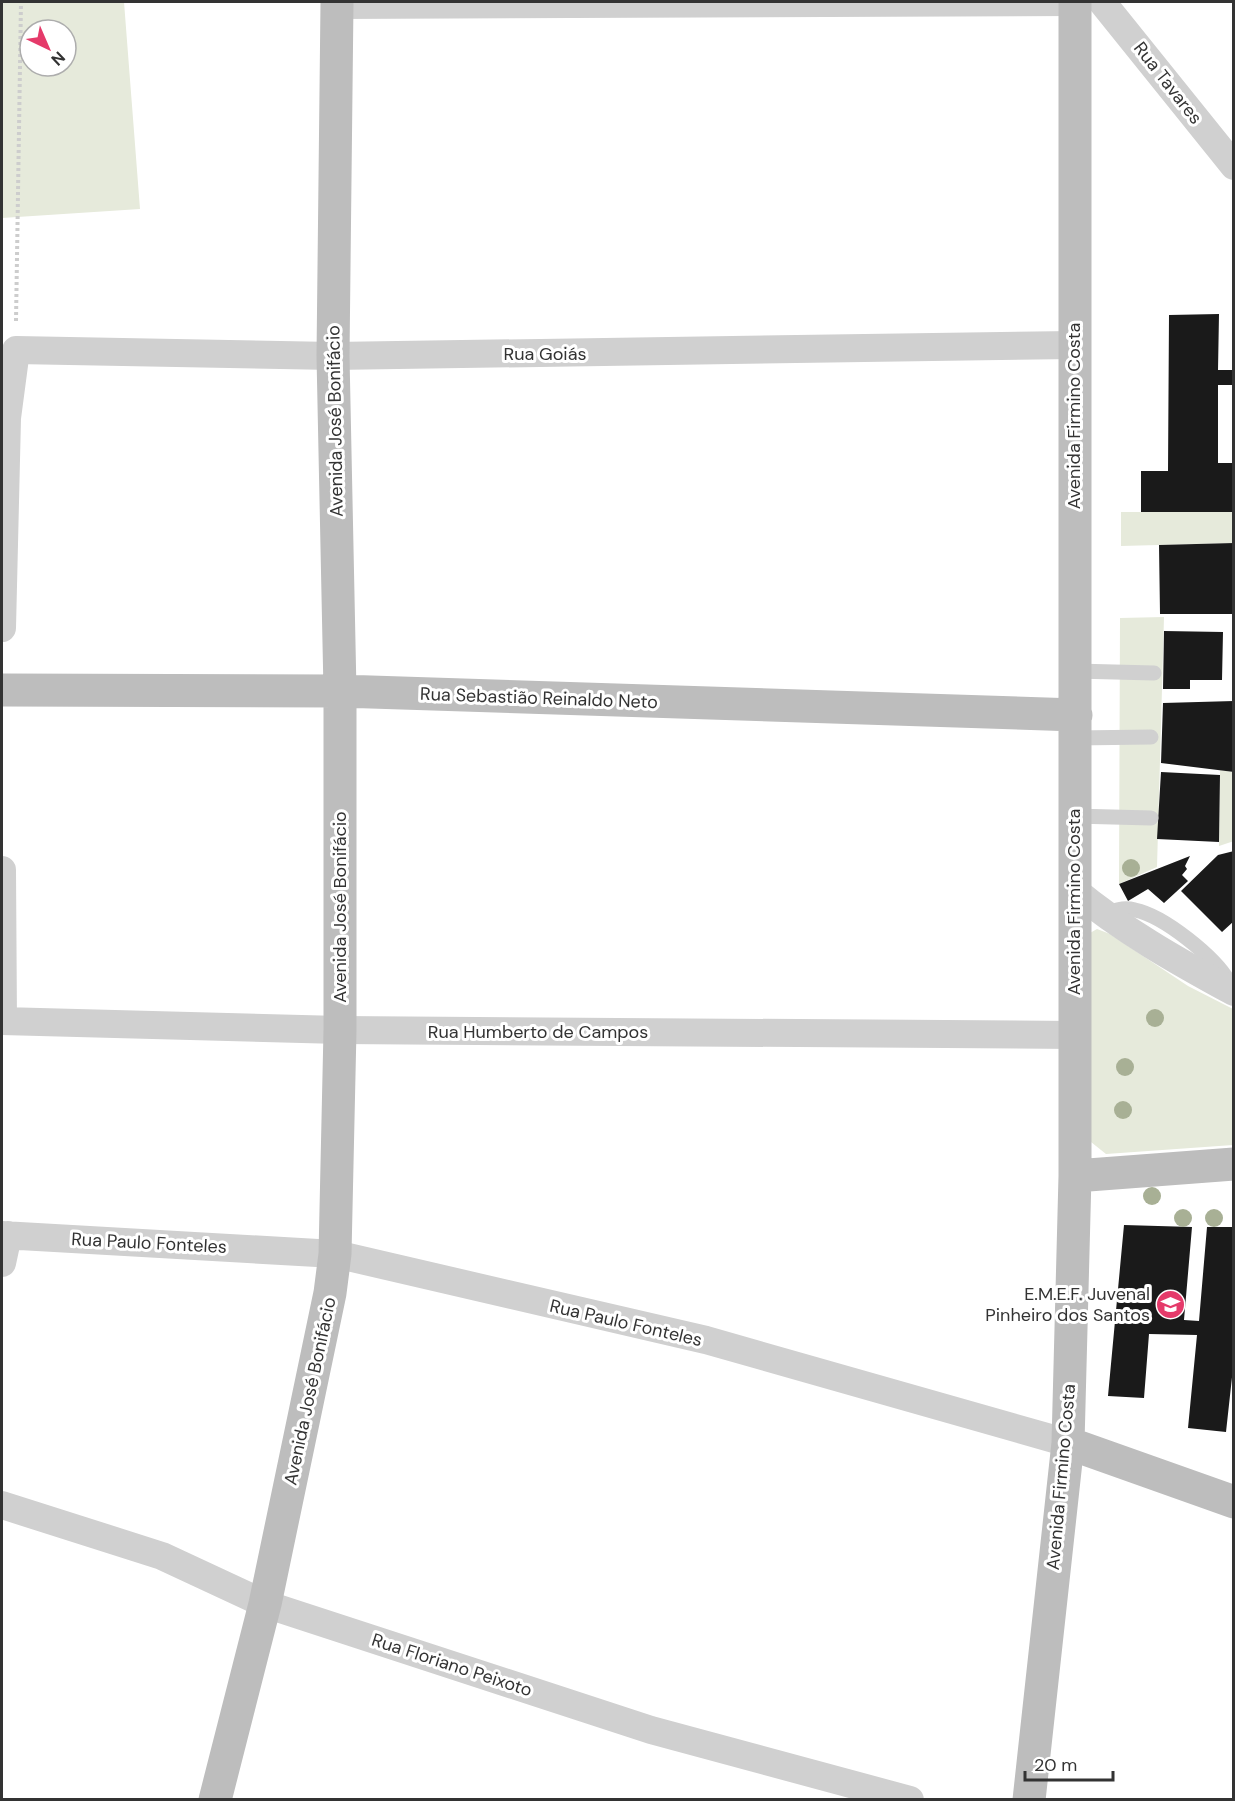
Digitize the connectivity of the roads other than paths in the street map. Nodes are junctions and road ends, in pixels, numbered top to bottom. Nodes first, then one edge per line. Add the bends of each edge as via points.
1 (1084, 2) edge
2 (337, 3) edge
3 (1233, 166) edge
4 (1073, 345) junction
5 (333, 356) junction
6 (2, 628) edge
7 (1075, 671) junction
8 (1154, 673) dead end
9 (2, 690) edge
10 (340, 692) junction
11 (1075, 726) junction
12 (1151, 737) dead end
13 (1074, 816) junction
14 (1151, 818) dead end
15 (2, 870) edge
16 (1073, 888) junction
17 (1233, 991) edge
18 (2, 1021) edge
19 (340, 1030) junction
20 (1075, 1035) junction
21 (1233, 1164) edge
22 (1075, 1176) junction
23 (5, 1235) edge
24 (335, 1254) junction
25 (2, 1263) edge
26 (1068, 1443) junction
27 (1233, 1502) edge
28 (2, 1505) edge
29 (265, 1604) junction
30 (215, 1800) edge
31 (910, 1800) edge
32 (1029, 1800) edge

1 - 2 street
1 - 3 street, Rua Tavares
1 - 4 street, Avenida Firmino Costa
2 - 5 street, Avenida José Bonifácio
4 - 5 street, Rua Goiás
4 - 7 street, Avenida Firmino Costa
5 - 6 street, Rua Goiás via 16,350 7,418
5 - 10 street, Avenida José Bonifácio
7 - 8 lane
7 - 11 street, Avenida Firmino Costa
9 - 10 street, Rua Sebastião Reinaldo Neto
10 - 11 street, Rua Sebastião Reinaldo Neto
10 - 19 street, Avenida José Bonifácio
11 - 12 lane
11 - 13 street, Avenida Firmino Costa
13 - 14 lane
13 - 16 street, Avenida Firmino Costa
15 - 18 street
16 - 17 street via 1104,915
16 - 20 street, Avenida Firmino Costa
18 - 19 street, Rua Humberto de Campos
19 - 20 street, Rua Humberto de Campos
19 - 24 street, Avenida José Bonifácio
20 - 22 street, Avenida Firmino Costa
21 - 22 street
22 - 26 street, Avenida Firmino Costa
23 - 24 street, Rua Paulo Fonteles
23 - 25 street
24 - 26 street, Rua Paulo Fonteles via 706,1340
24 - 29 street, Avenida José Bonifácio
26 - 27 street, Rua Paulo Fonteles
26 - 32 street, Avenida Firmino Costa
28 - 29 street, Rua Floriano Peixoto via 162,1556
29 - 30 street, Avenida José Bonifácio
29 - 31 street, Rua Floriano Peixoto via 651,1730

